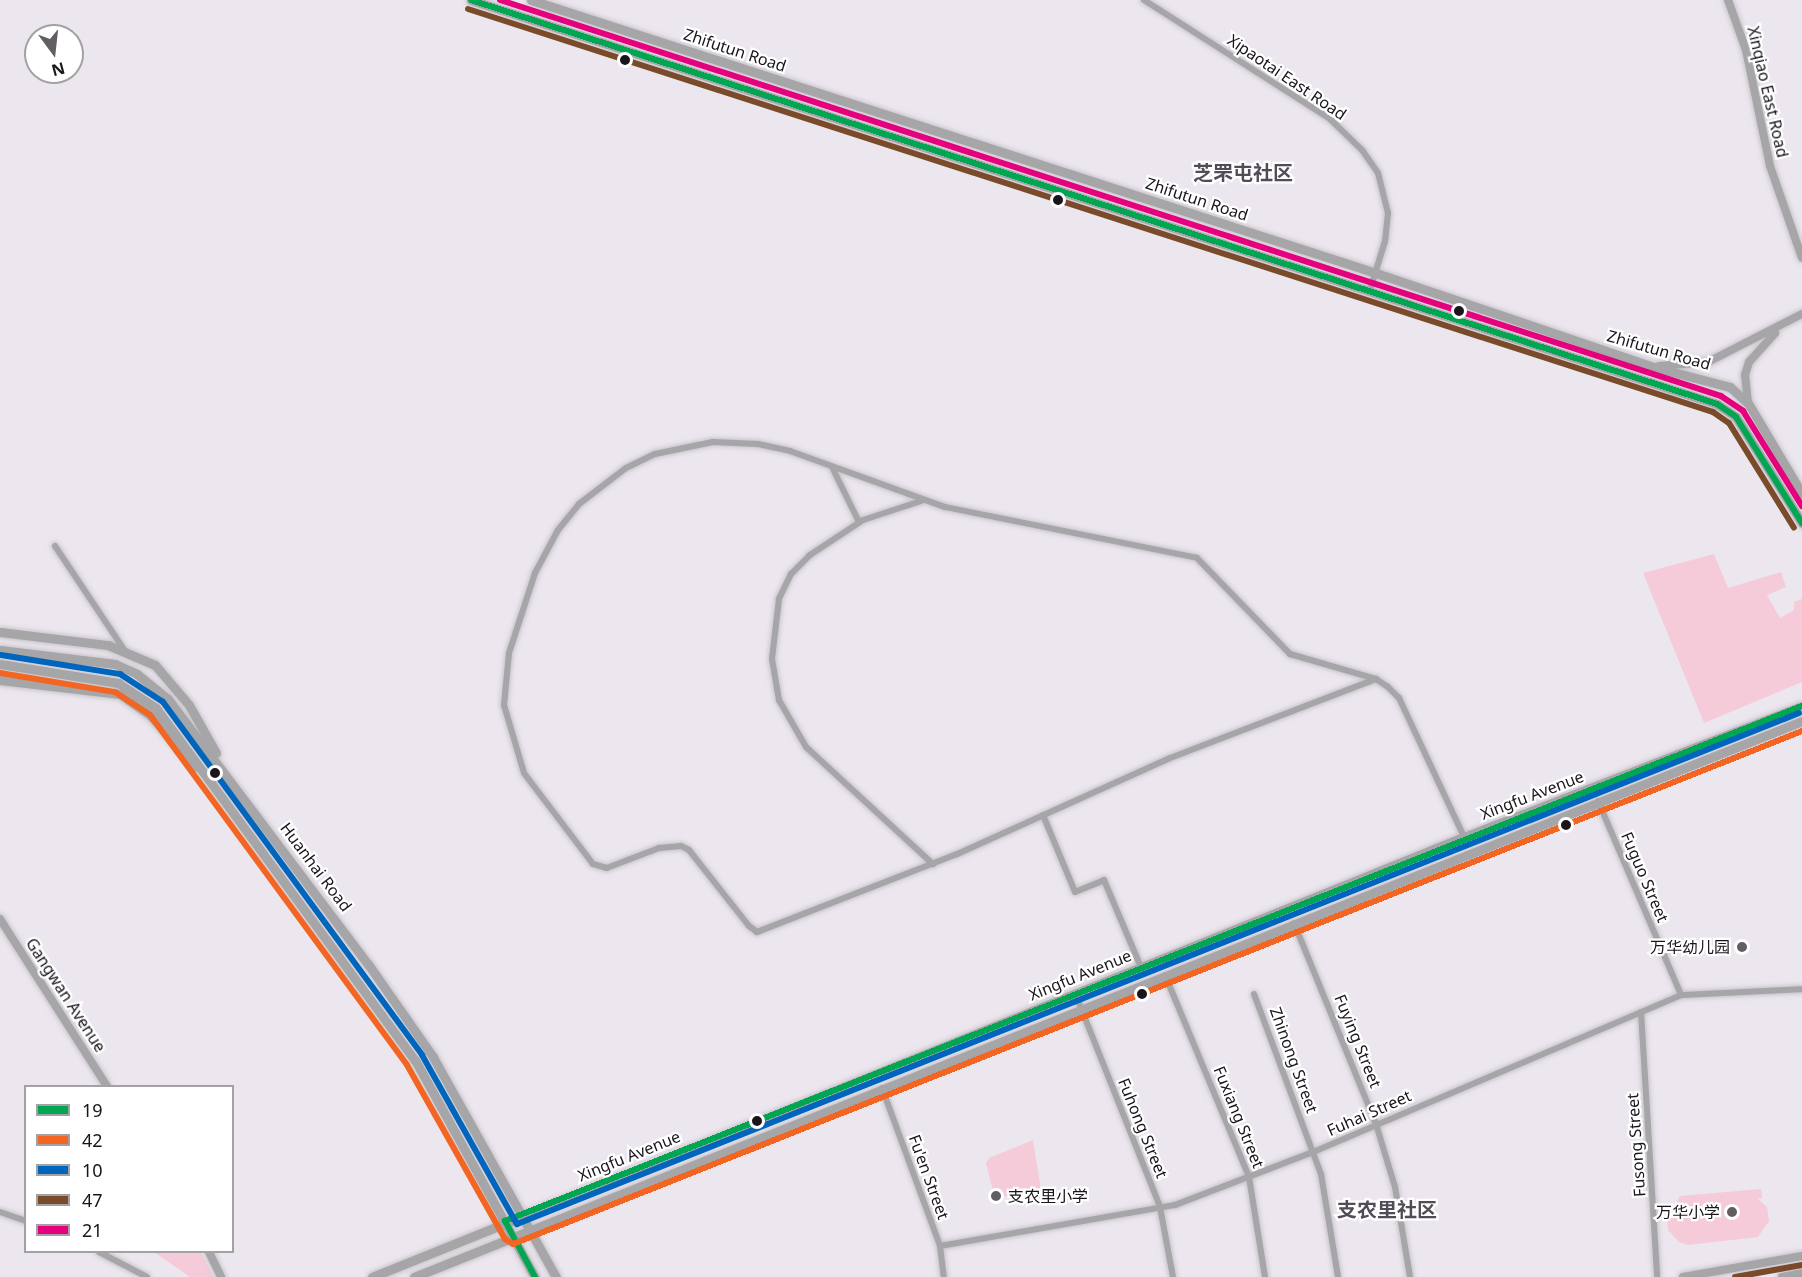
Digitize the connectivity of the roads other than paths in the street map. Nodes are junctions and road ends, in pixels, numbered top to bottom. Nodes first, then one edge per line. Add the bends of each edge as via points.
1 (471, 0) edge
2 (531, 0) edge
3 (1144, 0) edge
4 (1154, 0) edge
5 (1728, 0) edge
6 (1157, 8) junction
7 (1802, 258) edge
8 (1376, 273) junction
9 (1370, 290) junction
10 (1802, 314) edge
11 (1781, 326) junction
12 (1650, 366) junction
13 (1748, 403) junction
14 (833, 469) junction
15 (1802, 494) edge
16 (924, 500) junction
17 (859, 522) junction
18 (1802, 523) edge
19 (56, 546) dead end
20 (0, 632) edge
21 (0, 650) edge
22 (126, 651) junction
23 (0, 664) edge
24 (1376, 679) junction
25 (0, 680) edge
26 (1802, 706) edge
27 (1802, 721) edge
28 (225, 771) junction
29 (210, 779) junction
30 (1598, 801) junction
31 (1043, 815) junction
32 (1464, 837) junction
33 (933, 864) junction
34 (0, 919) edge
35 (1294, 923) junction
36 (1141, 967) junction
37 (1165, 974) junction
38 (1802, 989) edge
39 (1075, 993) junction
40 (1254, 994) dead end
41 (1681, 995) junction
42 (1081, 1008) junction
43 (1641, 1012) junction
44 (106, 1085) edge
45 (882, 1088) junction
46 (1376, 1124) junction
47 (1313, 1152) junction
48 (1249, 1177) junction
49 (1160, 1207) junction
50 (0, 1212) edge
51 (521, 1215) junction
52 (24, 1220) edge
53 (505, 1221) junction
54 (529, 1228) junction
55 (513, 1235) junction
56 (940, 1246) junction
57 (103, 1253) edge
58 (210, 1253) edge
59 (1802, 1256) edge
60 (1802, 1273) edge
61 (147, 1277) edge
62 (221, 1277) edge
63 (372, 1277) edge
64 (414, 1277) edge
65 (535, 1277) edge
66 (556, 1277) edge
67 (944, 1277) edge
68 (1173, 1277) edge
69 (1265, 1277) edge
70 (1338, 1277) edge
71 (1410, 1277) edge
72 (1658, 1277) edge
73 (1683, 1277) edge
74 (1782, 1277) edge

1 - 9 main road, Zhifutun Road
2 - 8 main road, Zhifutun Road
3 - 6 street, Xipaotai East Road
4 - 6 street
5 - 7 street, Xinqiao East Road via 1746,51 1770,166
6 - 8 street, Xipaotai East Road via 1330,119 1362,150 1378,173 1388,213
8 - 9 street, Xipaotai East Road
8 - 12 main road, Zhifutun Road
9 - 18 main road, Zhifutun Road via 1717,404 1736,417
10 - 11 street
11 - 12 street via 1708,362
11 - 13 street via 1749,362 1745,375
12 - 13 main road, Zhifutun Road via 1730,387
13 - 15 main road, Zhifutun Road
14 - 16 street
14 - 17 street
14 - 33 street via 790,451 713,442 655,454 602,485 579,504 546,550 517,623 504,705 513,744 524,773 593,864 607,868 659,848 681,846 689,850 749,926 758,932
16 - 17 street
16 - 24 street via 1188,554 1207,566 1290,654
17 - 33 street via 810,555 791,574 779,599 772,630 772,678 785,716 806,747
19 - 22 street
20 - 22 main road via 108,645
21 - 28 main road, Huanhai Road via 98,661 137,674 168,699
22 - 28 main road via 155,665 168,677 189,705
23 - 29 main road, Huanhai Road via 105,679 133,689 156,708
24 - 31 street via 1170,758
24 - 32 street via 1399,698
25 - 29 main road via 120,694 150,715
26 - 32 main road, Xingfu Avenue
27 - 30 main road, Xingfu Avenue
28 - 51 main road, Huanhai Road via 433,1057
29 - 53 main road, Huanhai Road via 415,1060
30 - 35 main road, Xingfu Avenue
30 - 41 street, Fuguo Street
31 - 33 street
31 - 36 street via 1075,892 1104,880
32 - 36 main road, Xingfu Avenue
34 - 44 street, Gangwan Avenue
35 - 37 main road, Xingfu Avenue
35 - 46 street, Fuying Street
36 - 39 main road, Xingfu Avenue
37 - 42 main road, Xingfu Avenue
37 - 48 street, Fuxiang Street
38 - 41 street, Fuhai Street
39 - 42 street, Fuhong Street
39 - 51 main road, Xingfu Avenue
40 - 47 street, Zhinong Street
41 - 43 street, Fuhai Street
42 - 45 main road, Xingfu Avenue
42 - 49 street, Fuhong Street
43 - 46 street, Fuhai Street
43 - 72 street, Fusong Street
45 - 54 main road, Xingfu Avenue
45 - 56 street, Fu'en Street
46 - 47 street, Fuhai Street
46 - 71 street, Fuying Street via 1395,1187
47 - 48 street, Fuhai Street
47 - 70 street, Zhinong Street via 1326,1192
48 - 49 street, Fuhai Street
48 - 69 street, Fuxiang Street
49 - 56 street, Fuhai Street
49 - 68 street, Fuhong Street
50 - 52 street
51 - 53 main road, Xingfu Avenue
51 - 54 main road, Huanhai Road
53 - 55 main road, Huanhai Road
53 - 63 main road, Xingfu Avenue
54 - 55 main road, Xingfu Avenue
54 - 66 main road
55 - 64 main road, Xingfu Avenue
55 - 65 main road
56 - 67 street, Fu'en Street
57 - 61 street
58 - 62 street
59 - 73 street
60 - 74 street

